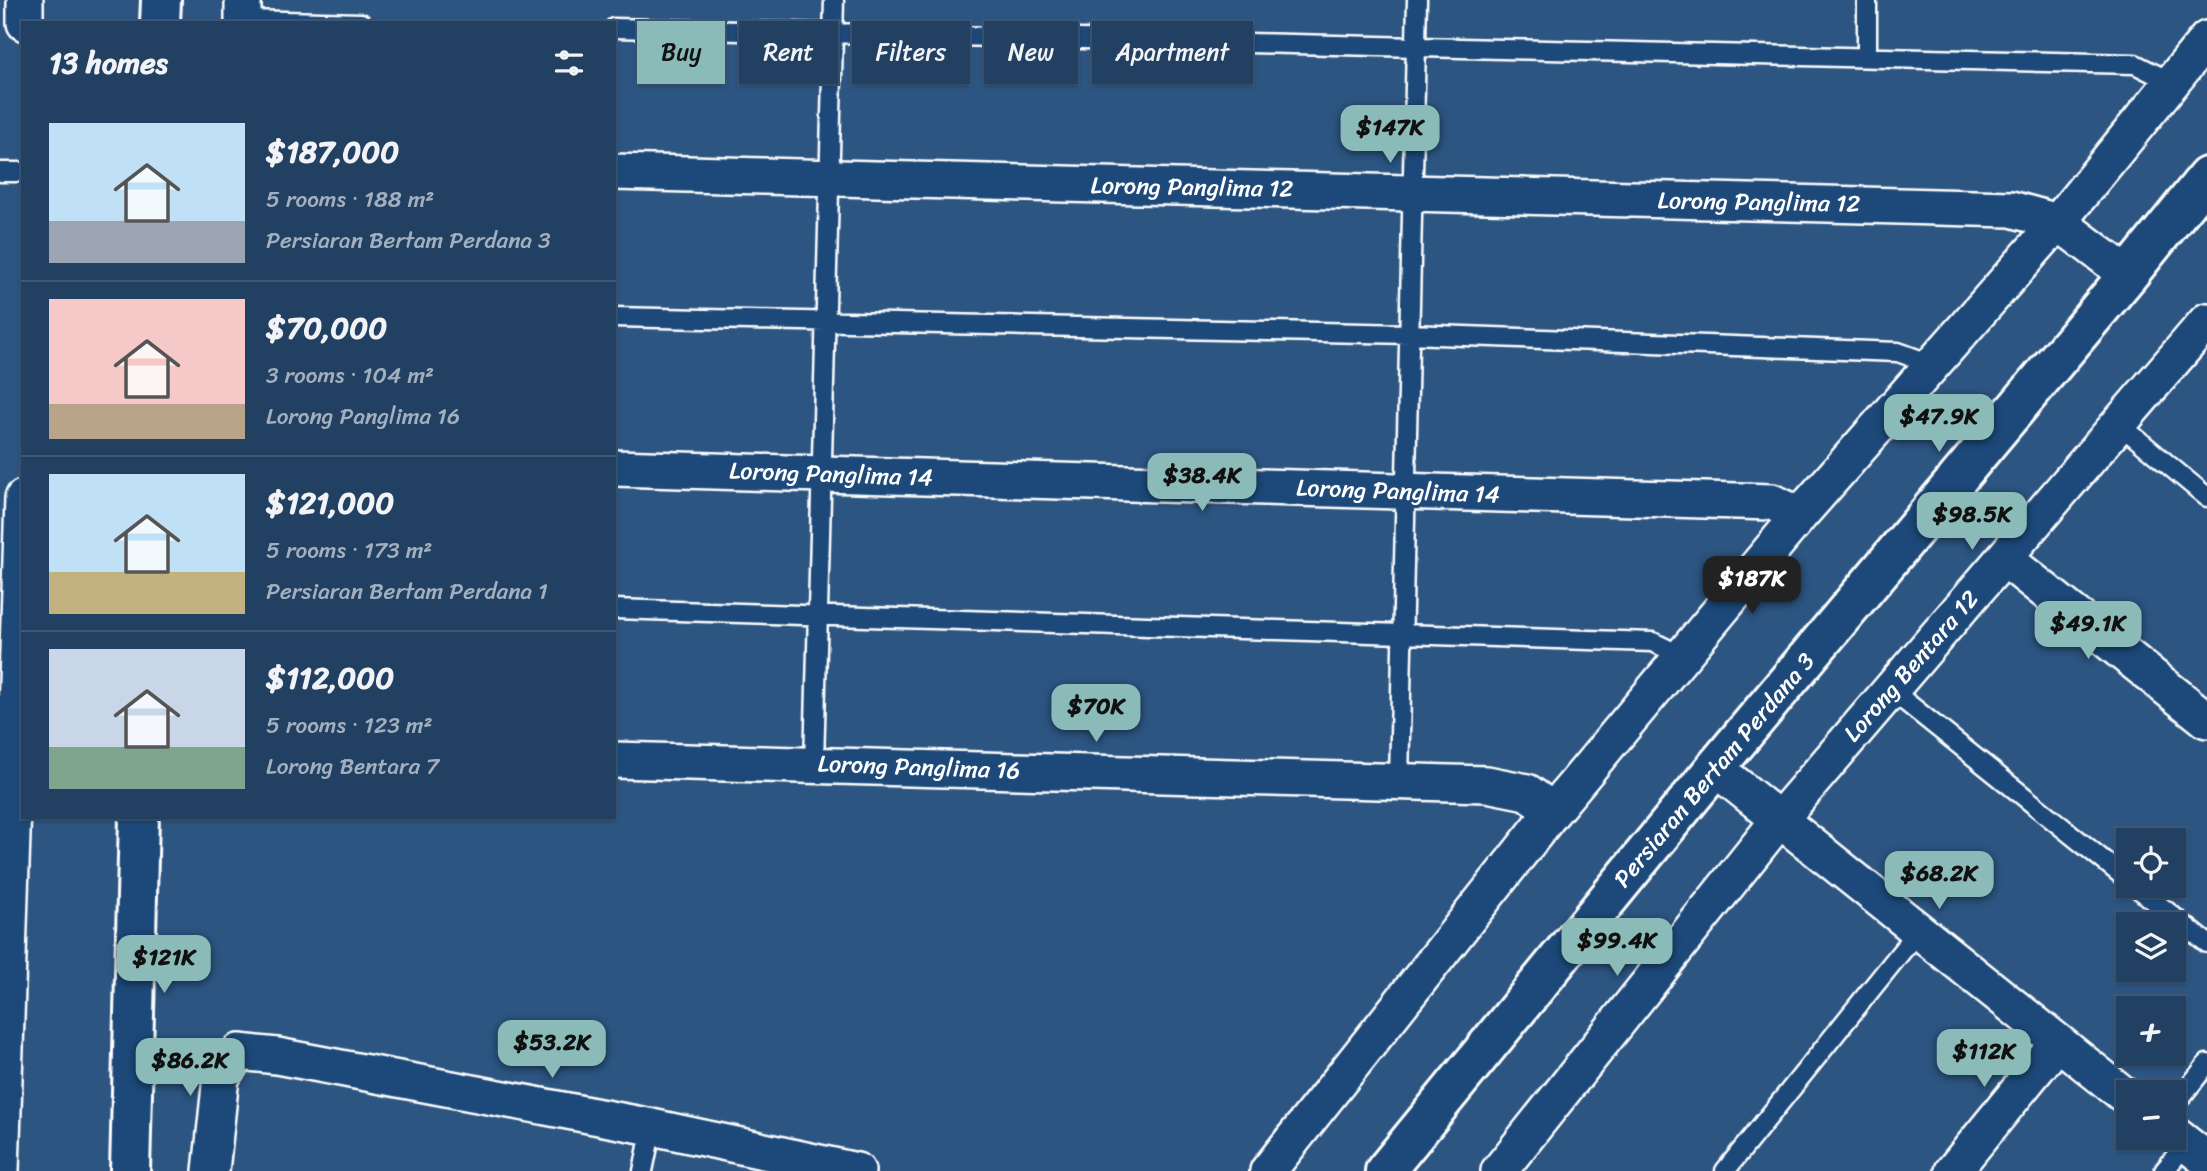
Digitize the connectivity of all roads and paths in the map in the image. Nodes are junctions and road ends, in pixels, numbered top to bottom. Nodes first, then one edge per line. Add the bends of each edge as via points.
1 (25, 0) edge
2 (161, 0) edge
3 (834, 0) edge
4 (1417, 0) edge
5 (1867, 0) edge
6 (243, 14) edge
7 (25, 21) edge
8 (160, 21) edge
9 (335, 21) edge
10 (833, 21) edge
11 (616, 28) edge
12 (739, 31) edge
13 (838, 33) edge
14 (2207, 38) edge
15 (1416, 47) junction
16 (1867, 57) junction
17 (2173, 83) junction
18 (832, 84) edge
19 (0, 172) edge
20 (21, 172) edge
21 (616, 172) edge
22 (2207, 177) edge
23 (830, 178) junction
24 (1412, 193) junction
25 (2058, 222) junction
26 (2128, 275) junction
27 (616, 317) edge
28 (826, 321) junction
29 (2207, 321) edge
30 (1409, 334) junction
31 (1931, 364) junction
32 (2119, 424) junction
33 (616, 468) edge
34 (821, 474) junction
35 (1405, 491) junction
36 (2207, 497) edge
37 (1800, 515) junction
38 (21, 528) edge
39 (2004, 558) junction
40 (616, 609) edge
41 (817, 614) junction
42 (1401, 635) junction
43 (1682, 656) junction
44 (1891, 690) junction
45 (2207, 720) edge
46 (6, 757) edge
47 (616, 760) edge
48 (814, 764) junction
49 (1715, 768) junction
50 (1399, 780) junction
51 (1553, 811) junction
52 (139, 819) edge
53 (1779, 820) junction
54 (2116, 870) edge
55 (2150, 898) edge
56 (1918, 931) junction
57 (2207, 943) edge
58 (2058, 1042) junction
59 (2207, 1064) edge
60 (2116, 1088) edge
61 (2186, 1091) edge
62 (652, 1127) junction
63 (2189, 1146) edge
64 (1, 1171) edge
65 (130, 1171) edge
66 (211, 1171) edge
67 (643, 1171) edge
68 (857, 1171) edge
69 (1268, 1171) edge
70 (1385, 1171) edge
71 (1499, 1171) edge
72 (1725, 1171) edge
73 (1953, 1171) edge
74 (2164, 1171) edge

1 - 7 street
2 - 8 street
3 - 10 lane
4 - 15 lane
5 - 16 lane
6 - 9 lane
11 - 12 lane
13 - 15 lane
14 - 17 street
15 - 16 lane
15 - 24 lane
16 - 17 lane via 2135,64
17 - 25 street
18 - 23 lane
19 - 20 lane
21 - 23 street, Lorong Panglima 12
22 - 26 street, Persiaran Bertam Perdana 3
23 - 24 street, Lorong Panglima 12
23 - 28 lane
24 - 25 street, Lorong Panglima 12 via 2011,209
24 - 30 lane
25 - 26 street, Lorong Panglima 12
25 - 31 street
26 - 49 street, Persiaran Bertam Perdana 3
27 - 28 lane
28 - 30 lane
28 - 34 lane
29 - 32 street, Lorong Bentara 12
30 - 31 lane via 1898,352
30 - 35 lane
31 - 37 street
32 - 36 lane
32 - 39 street, Lorong Bentara 12
33 - 34 street, Lorong Panglima 14
34 - 35 street, Lorong Panglima 14
34 - 41 lane
35 - 37 street, Lorong Panglima 14 via 1772,502
35 - 42 lane
37 - 43 street
38 - 46 street
39 - 44 street, Lorong Bentara 12
39 - 45 street
40 - 41 lane
41 - 42 lane
41 - 48 lane
42 - 43 lane via 1653,642
42 - 50 lane
43 - 51 street
44 - 53 street, Lorong Bentara 12
44 - 54 lane
46 - 64 street
47 - 48 street, Lorong Panglima 16
48 - 50 street, Lorong Panglima 16
49 - 53 street
49 - 70 street, Persiaran Bertam Perdana 3
50 - 51 street, Lorong Panglima 16 via 1487,784 1527,792
51 - 69 street
52 - 65 street
53 - 56 street
53 - 71 street, Lorong Bentara 12
55 - 57 lane
56 - 58 street
56 - 72 lane
58 - 60 street
58 - 73 street
59 - 61 lane
62 - 66 street via 239,1052 220,1077
62 - 67 lane
62 - 68 street
63 - 74 lane

